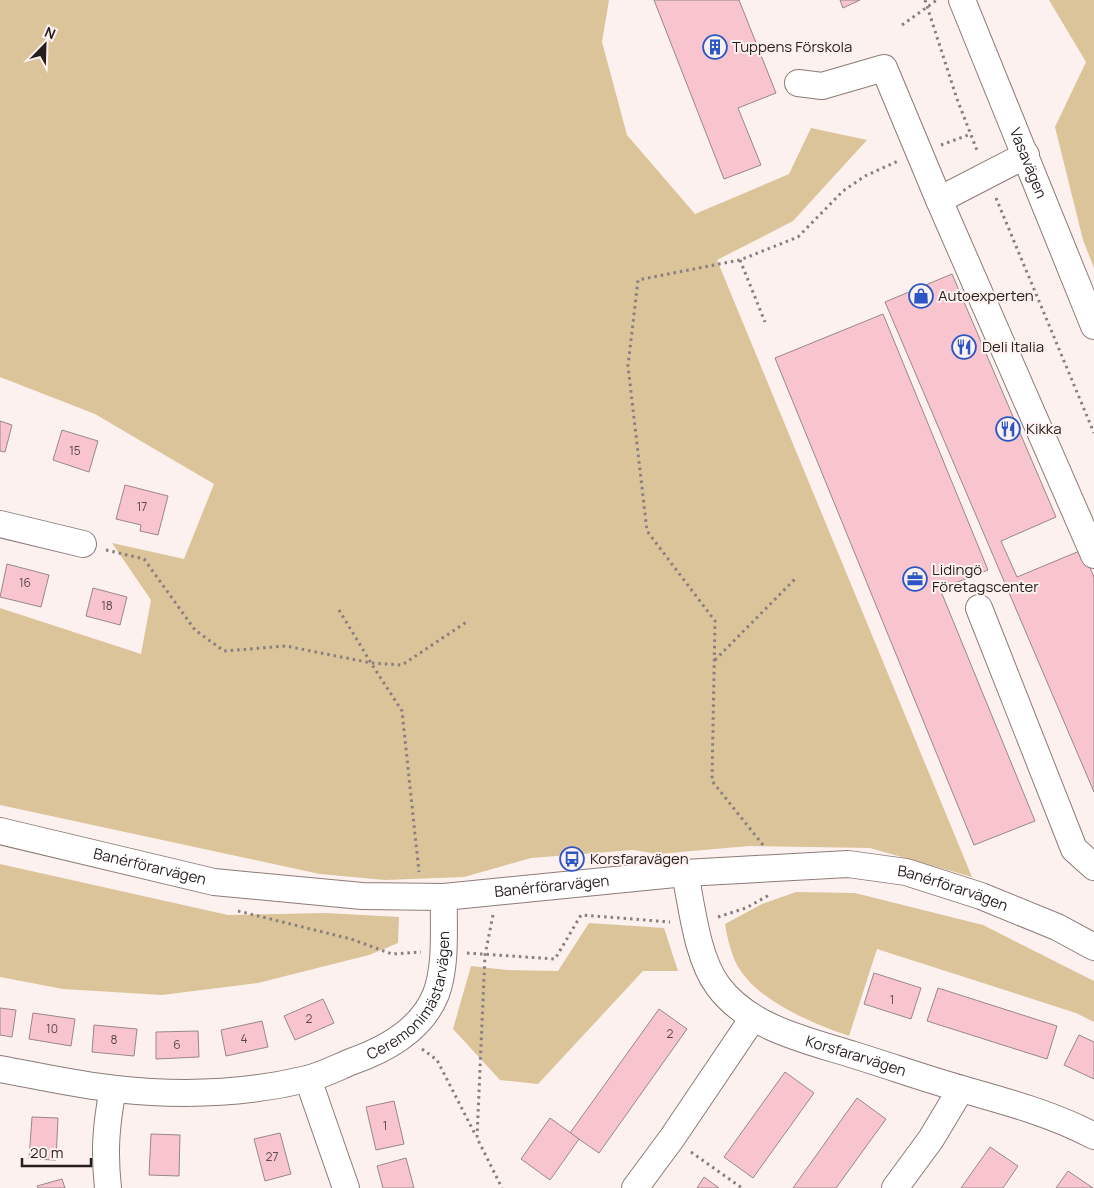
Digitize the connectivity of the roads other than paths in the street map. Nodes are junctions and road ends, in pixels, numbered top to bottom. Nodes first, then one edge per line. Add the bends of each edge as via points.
1 (962, 0) edge
2 (798, 83) dead end
3 (1026, 155) junction
4 (939, 200) junction
5 (1094, 326) edge
6 (0, 524) edge
7 (83, 544) road end
8 (1094, 556) edge
9 (979, 608) dead end
10 (0, 831) edge
11 (1094, 867) edge
12 (685, 873) junction
13 (433, 897) junction
14 (1094, 947) edge
15 (753, 1018) junction
16 (0, 1069) edge
17 (308, 1079) junction
18 (113, 1089) junction
19 (961, 1089) junction
20 (1094, 1136) edge
21 (108, 1188) edge
22 (346, 1188) edge
23 (635, 1188) edge
24 (895, 1188) edge

1 - 3 street, Vasavägen
2 - 4 street via 822,86 884,68
3 - 4 street
3 - 5 street, Vasavägen
4 - 8 street
6 - 7 street
9 - 11 street via 1074,849
10 - 13 street, Banérförarvägen via 214,882 362,896
12 - 13 street, Banérförarvägen
12 - 14 street, Banérförarvägen via 848,864 906,872 981,896 1057,927
12 - 15 street, Korsfararvägen via 695,924 716,984 728,999
13 - 17 street, Ceremonimästarvägen via 443,969 435,995 421,1020 373,1054
15 - 19 street, Korsfararvägen via 794,1036
15 - 23 street
16 - 18 street, Ceremonimästarvägen
17 - 18 street, Ceremonimästarvägen via 221,1092 167,1094
17 - 22 street
18 - 21 street via 106,1128
19 - 20 street, Korsfararvägen via 1014,1103
19 - 24 street via 931,1139

